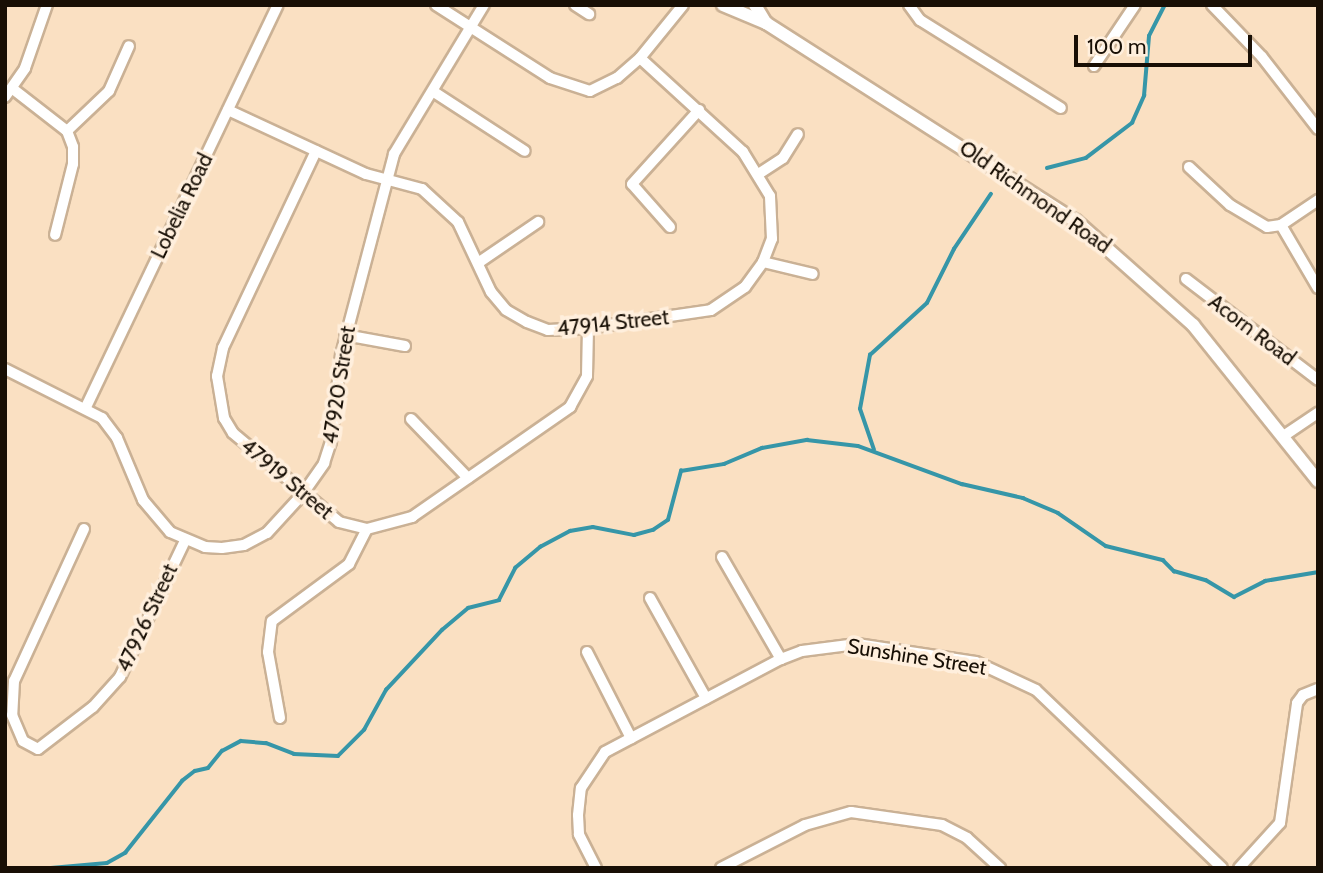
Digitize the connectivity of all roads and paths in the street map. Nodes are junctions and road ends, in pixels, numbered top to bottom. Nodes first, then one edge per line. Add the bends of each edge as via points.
1 (47, 5) edge
2 (278, 5) edge
3 (436, 5) edge
4 (484, 5) edge
5 (575, 5) edge
6 (683, 5) edge
7 (723, 5) edge
8 (755, 5) edge
9 (909, 5) edge
10 (1135, 5) edge
11 (1212, 5) edge
12 (589, 14) dead end
13 (766, 23) junction
14 (470, 27) junction
15 (129, 46) dead end
16 (640, 58) junction
17 (1094, 66) dead end
18 (435, 92) junction
19 (9, 93) edge
20 (1061, 108) dead end
21 (228, 110) junction
22 (699, 110) junction
23 (1318, 129) edge
24 (67, 131) junction
25 (798, 134) dead end
26 (316, 151) junction
27 (525, 151) dead end
28 (1189, 167) dead end
29 (760, 173) junction
30 (384, 180) junction
31 (1318, 200) edge
32 (538, 222) dead end
33 (1280, 225) junction
34 (670, 227) dead end
35 (55, 235) dead end
36 (762, 262) junction
37 (478, 263) junction
38 (813, 274) dead end
39 (1186, 279) dead end
40 (1318, 288) edge
41 (588, 328) junction
42 (345, 335) junction
43 (405, 346) dead end
44 (5, 369) edge
45 (1318, 380) edge
46 (86, 407) junction
47 (1318, 414) edge
48 (411, 419) dead end
49 (1284, 435) junction
50 (468, 478) junction
51 (1318, 481) edge
52 (303, 495) junction
53 (84, 529) dead end
54 (368, 529) junction
55 (185, 541) junction
56 (722, 557) dead end
57 (650, 598) dead end
58 (587, 652) dead end
59 (781, 659) junction
60 (1318, 689) edge
61 (706, 698) junction
62 (280, 718) dead end
63 (631, 738) junction
64 (596, 868) edge
65 (720, 868) edge
66 (1000, 868) edge
67 (1222, 868) edge
68 (1239, 868) edge

1 - 19 street
2 - 21 street, Lobelia Road
3 - 14 street
4 - 14 street, 47920 Street
5 - 12 street
6 - 16 street
7 - 13 street, Old Richmond Road
8 - 13 street, Old Richmond Road
9 - 20 street via 920,20
10 - 17 street
11 - 23 street via 1262,57
13 - 49 street, Old Richmond Road via 1076,221 1193,325
14 - 16 street via 550,78 580,90 602,88
14 - 18 street, 47920 Street
15 - 24 street via 109,91
16 - 22 street, 47914 Street
18 - 27 street
18 - 30 street, 47920 Street via 402,139
19 - 24 street
21 - 26 street, 47914 Street
21 - 46 street, Lobelia Road
22 - 29 street, 47914 Street
22 - 34 street via 632,184
24 - 35 street via 73,164
25 - 29 street via 783,158
26 - 30 street, 47914 Street
26 - 52 street, 47919 Street via 223,348 217,376 224,418 233,433
28 - 33 street via 1253,221 1267,227
29 - 36 street, 47914 Street via 770,197 773,224
30 - 37 street, 47914 Street via 404,181 445,206
30 - 42 street, 47920 Street
31 - 33 street
32 - 37 street
33 - 40 street
36 - 38 street
36 - 41 street, 47914 Street via 745,287 711,310
37 - 41 street, 47914 Street via 491,292 517,316 548,330
39 - 45 street, Acorn Road
41 - 50 street via 587,376 574,404
42 - 43 street
42 - 52 street, 47920 Street via 331,442 324,463
44 - 46 street, 47920 Street
46 - 55 street, 47920 Street via 117,438 154,519
47 - 49 street
48 - 50 street
49 - 51 street, Old Richmond Road
50 - 54 street via 412,517
52 - 54 street, 47919 Street via 339,522
52 - 55 street, 47920 Street via 274,528 244,545 205,547
53 - 55 street, 47926 Street via 14,681 12,715 23,741 38,749 93,707 120,677
54 - 62 street via 349,564 272,621 268,652
56 - 59 street
57 - 61 street
58 - 63 street
59 - 61 street, Sunshine Street
59 - 67 street, Sunshine Street via 816,648 857,644 976,662 1005,673 1036,690
60 - 68 street via 1297,703 1280,823
61 - 63 street, Sunshine Street
63 - 64 street, Sunshine Street via 605,752 581,788 579,834
65 - 66 street via 806,825 851,812 942,825 967,838

